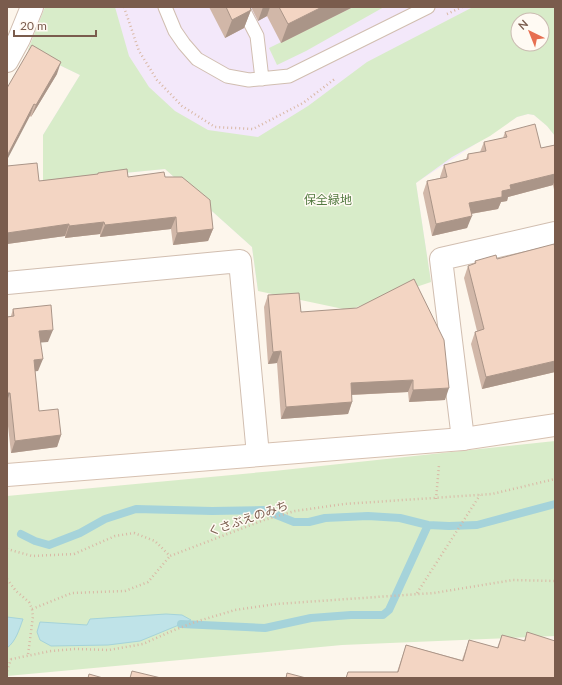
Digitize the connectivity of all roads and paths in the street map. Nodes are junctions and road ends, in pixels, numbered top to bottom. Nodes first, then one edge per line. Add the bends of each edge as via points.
1 (32, 7) edge
2 (165, 7) edge
3 (242, 7) edge
4 (428, 7) edge
5 (7, 62) edge
6 (262, 79) junction
7 (555, 233) edge
8 (7, 283) edge
9 (555, 425) edge
10 (463, 439) junction
11 (441, 441) junction
12 (258, 455) junction
13 (7, 475) edge
14 (555, 479) edge
15 (480, 495) junction
16 (436, 499) junction
17 (7, 550) edge
18 (170, 556) junction
19 (7, 579) edge
20 (555, 581) edge
21 (416, 594) junction
22 (32, 609) junction
23 (28, 655) junction
24 (11, 658) junction
25 (7, 660) edge
26 (7, 671) edge

1 - 5 street
2 - 6 lane via 175,31 197,59 227,76 249,80
3 - 6 lane via 257,36
4 - 6 lane via 289,76
7 - 10 street via 441,259
8 - 12 street via 240,261
9 - 10 street
10 - 11 street
11 - 12 street
11 - 16 path
12 - 13 street
14 - 15 path, くさぶえのみち
15 - 16 path, くさぶえのみち
15 - 21 path
16 - 18 path, くさぶえのみち via 344,504 295,511 264,520
17 - 18 path via 32,556 74,554 115,536 134,533 155,541
18 - 22 path via 148,582 125,591 72,593
19 - 22 path via 29,602
20 - 21 path via 514,580
21 - 23 path via 276,604 235,610 195,622 143,644 109,650 75,649
22 - 23 path
23 - 24 path
24 - 25 path
24 - 26 path

